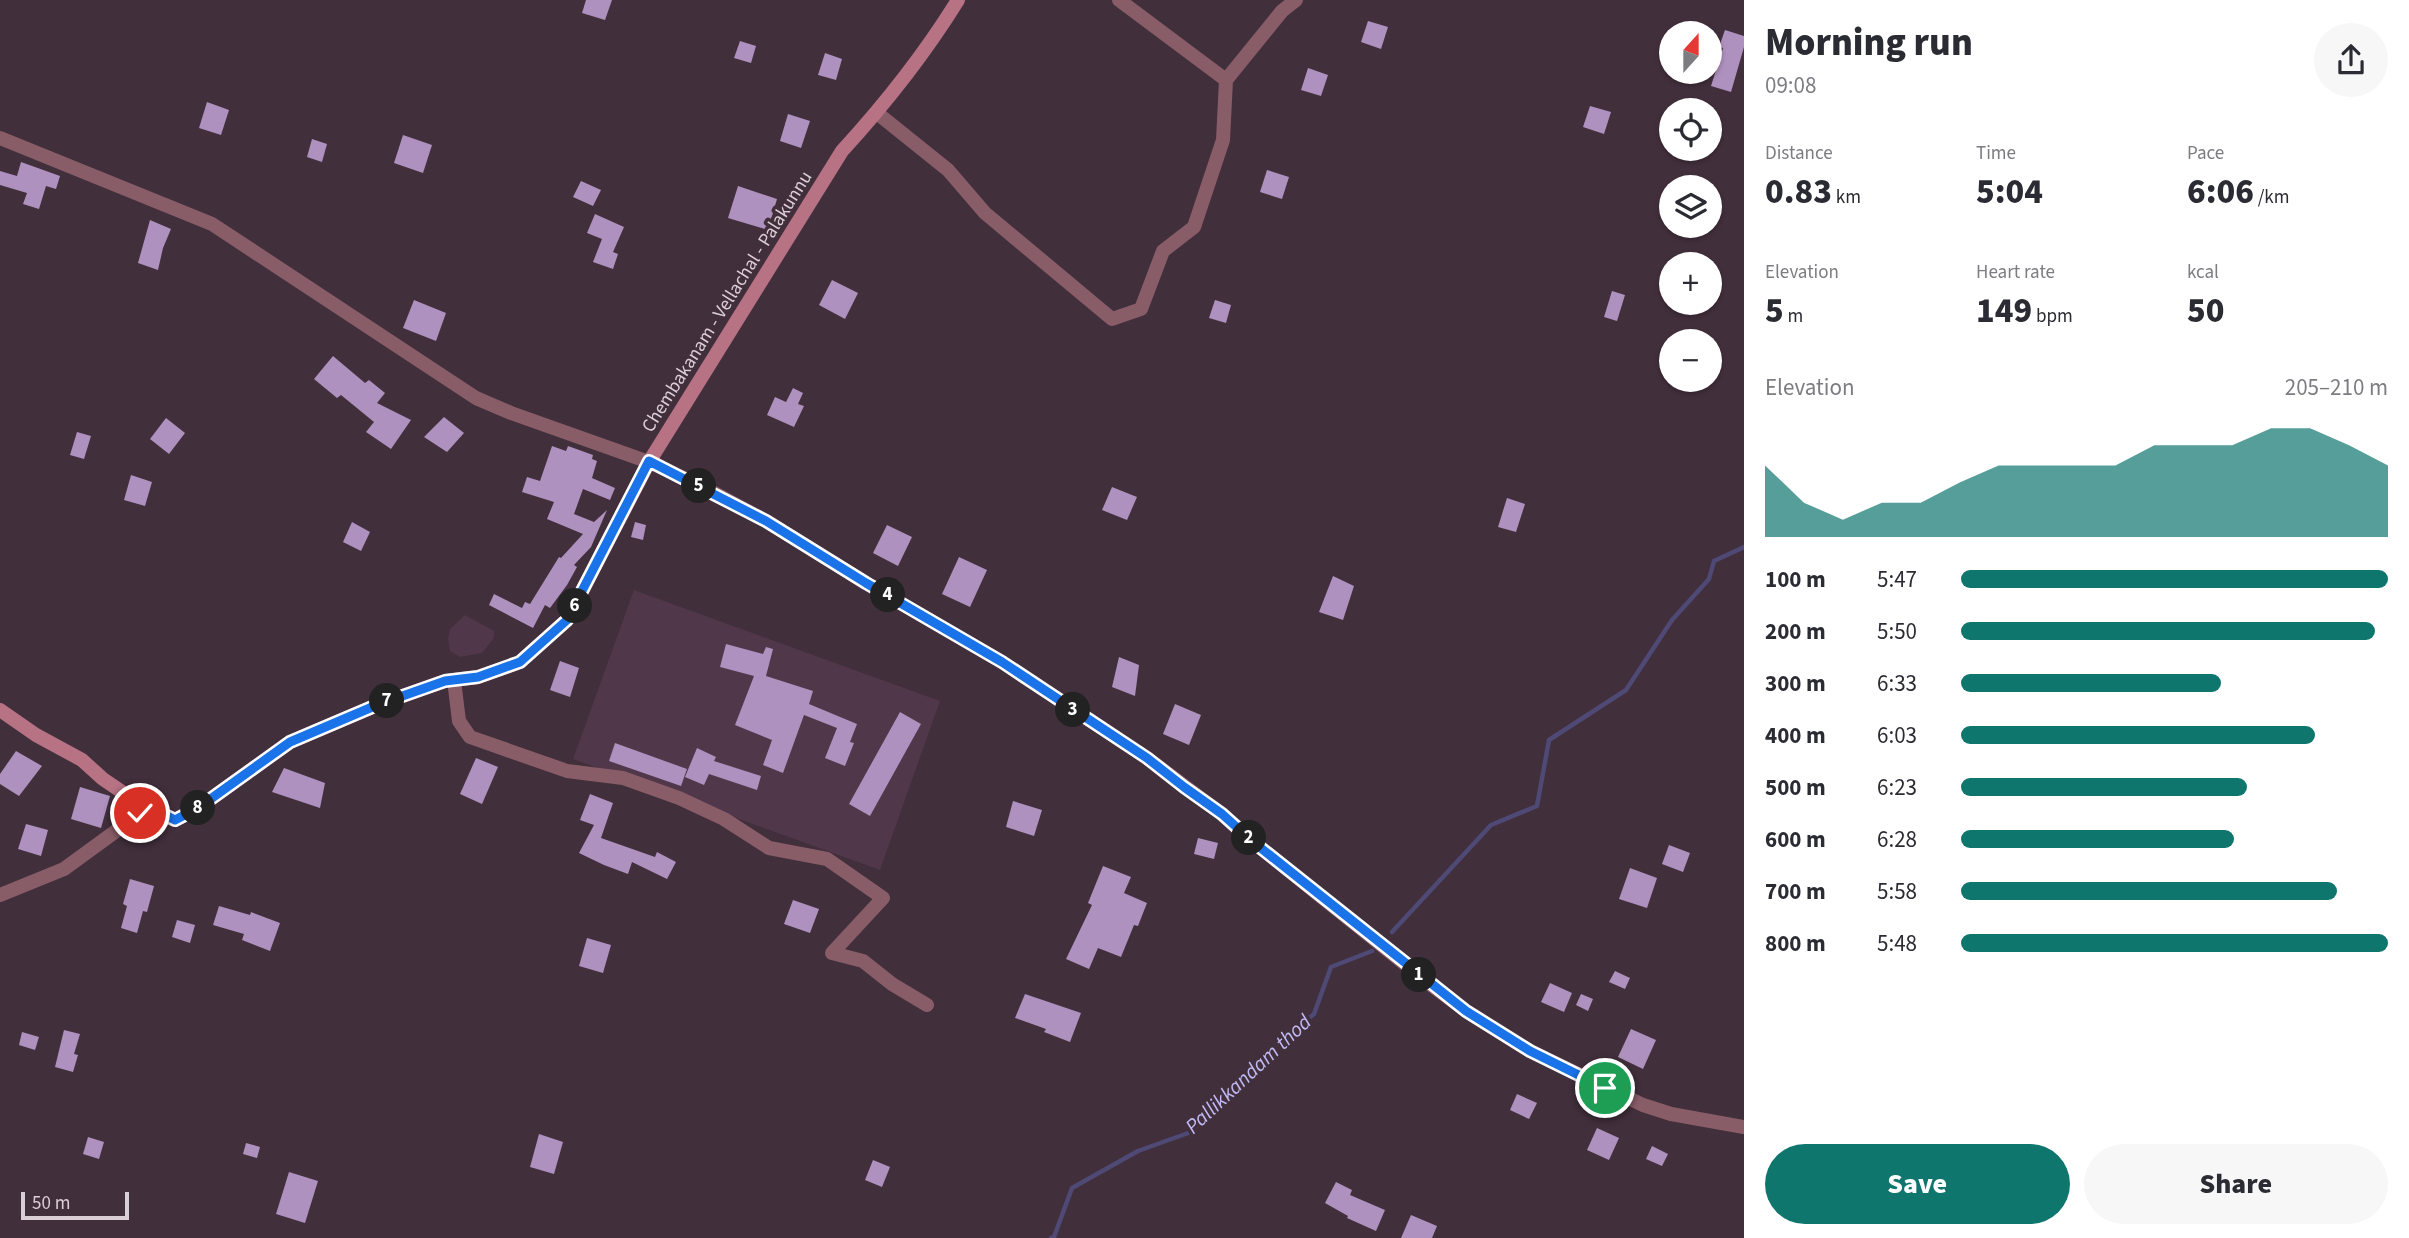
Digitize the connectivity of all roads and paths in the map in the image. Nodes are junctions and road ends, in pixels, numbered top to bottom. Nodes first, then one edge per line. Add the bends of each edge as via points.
1 (958, 0) edge
2 (1119, 0) edge
3 (1296, 0) edge
4 (1226, 80) junction
5 (877, 113) junction
6 (0, 138) edge
7 (649, 461) junction
8 (454, 680) junction
9 (0, 710) edge
10 (149, 807) junction
11 (0, 895) edge
12 (927, 1005) dead end
13 (1743, 1124) edge

1 - 5 main road, Chembakanam - Vellachal - Palakunnu
2 - 4 street
3 - 4 street
4 - 5 street via 1223,140 1194,227 1163,251 1141,309 1112,319 985,213 948,170
5 - 7 main road, Chembakanam - Vellachal - Palakunnu via 842,151
6 - 7 street via 212,224 476,398
7 - 8 main road, Chembakanam - Vellachal - Palakunnu via 567,620 520,662
7 - 13 street via 766,521 978,647 1147,758 1431,985 1530,1051 1643,1105 1671,1114
8 - 10 main road, Chembakanam - Vellachal - Palakunnu via 377,705 290,742 175,820
8 - 12 street via 459,721 470,737 567,771 623,778 679,797 769,848 827,859 883,898 832,953 863,961
9 - 10 main road, Chembakanam - Vellachal - Palakunnu
10 - 11 street via 64,869

